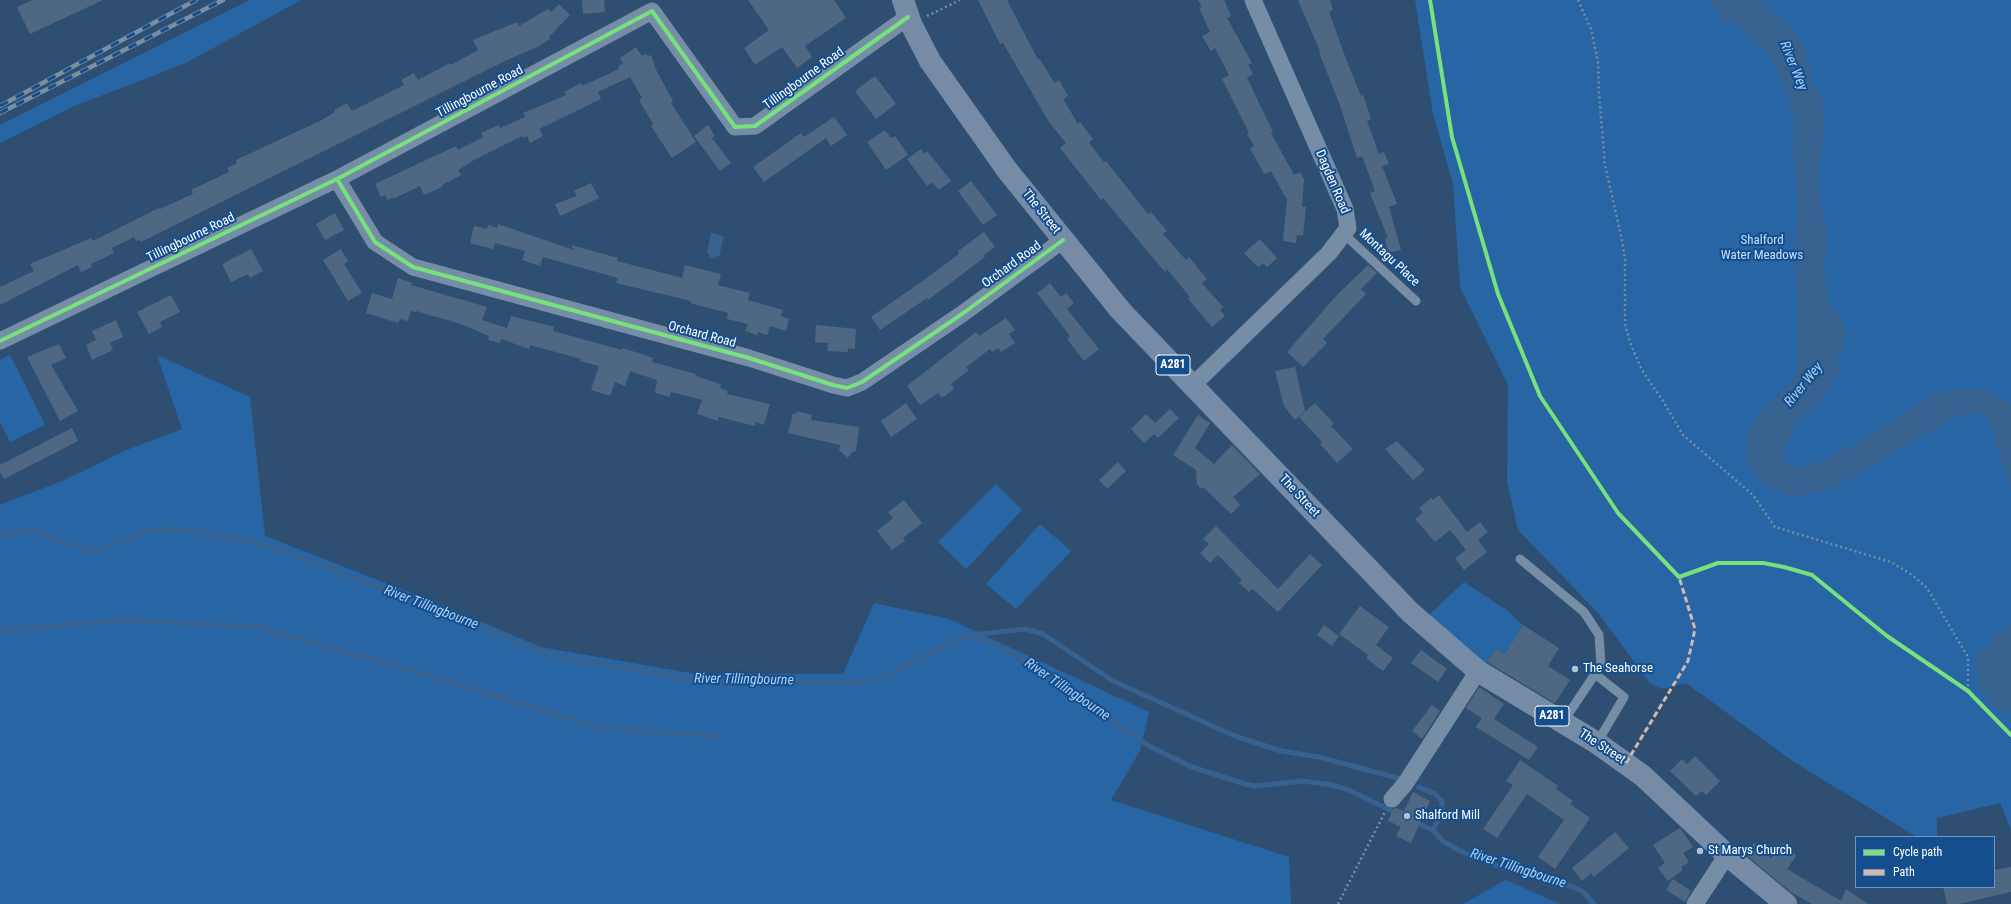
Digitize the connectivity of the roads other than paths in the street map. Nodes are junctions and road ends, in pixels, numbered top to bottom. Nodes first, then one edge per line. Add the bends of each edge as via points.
1 (1253, 0) edge
2 (648, 5) edge
3 (908, 14) edge
4 (337, 179) junction
5 (1344, 235) junction
6 (1063, 240) junction
7 (1416, 301) dead end
8 (0, 341) edge
9 (1193, 385) junction
10 (1520, 559) dead end
11 (1478, 671) junction
12 (1595, 674) junction
13 (1563, 722) junction
14 (1597, 743) junction
15 (1392, 799) dead end
16 (1727, 855) junction
17 (1695, 904) edge
18 (1786, 904) edge

1 - 5 street, Dagden Road via 1345,209 1348,228
2 - 3 street, Tillingbourne Road via 736,127 755,126
2 - 4 street, Tillingbourne Road
3 - 6 main road, The Street / A281 via 930,61 1007,170
4 - 6 street, Orchard Road via 375,242 412,267 749,358 847,388 862,382 956,318
4 - 8 street, Tillingbourne Road
5 - 7 lane, Montagu Place
5 - 9 street via 1329,253
6 - 9 main road, The Street / A281 via 1121,311
9 - 11 main road, The Street / A281 via 1410,612
10 - 12 lane via 1584,612 1599,635 1601,665
11 - 13 main road, The Street / A281
11 - 15 street via 1405,784
12 - 13 lane
12 - 14 lane via 1624,697
13 - 14 main road, The Street / A281
14 - 16 main road, The Street / A281 via 1643,776
16 - 17 street
16 - 18 main road, The Street / A281

